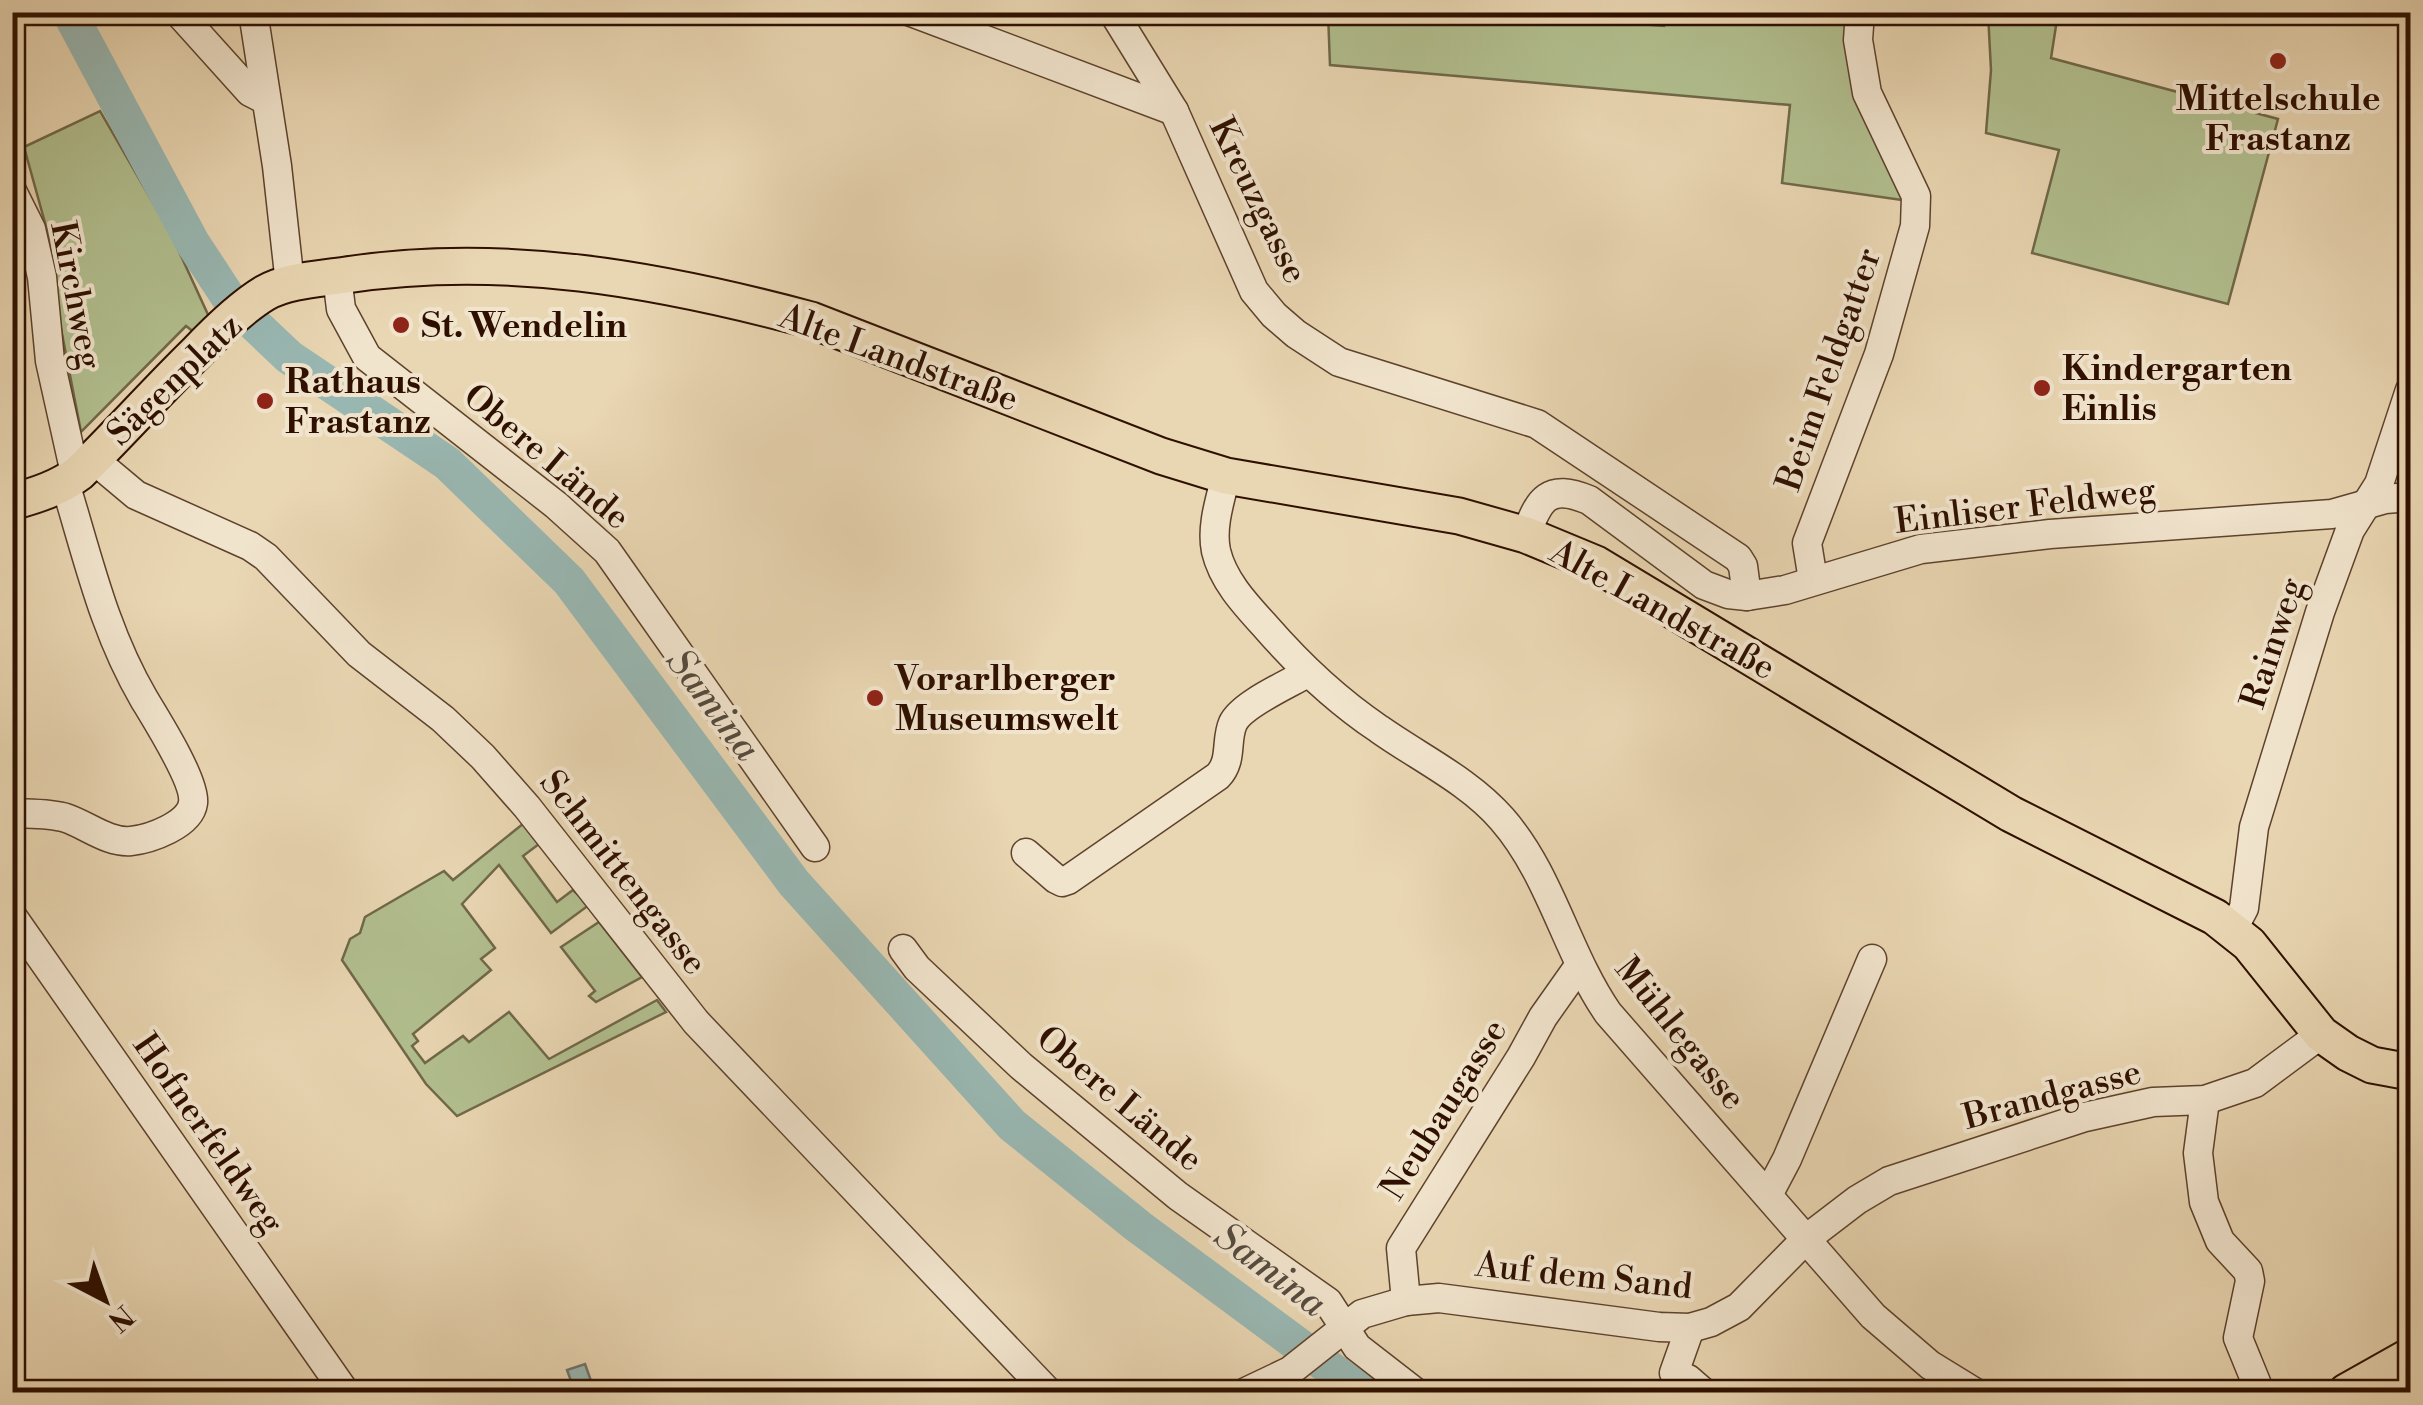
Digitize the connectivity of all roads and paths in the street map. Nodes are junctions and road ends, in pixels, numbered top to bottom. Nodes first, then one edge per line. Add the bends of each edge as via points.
1 (178, 12) edge
2 (252, 12) edge
3 (912, 12) edge
4 (1113, 12) edge
5 (1860, 12) edge
6 (264, 100) junction
7 (1174, 110) junction
8 (12, 191) edge
9 (336, 276) junction
10 (277, 289) junction
11 (2410, 390) edge
12 (79, 472) junction
13 (1226, 476) junction
14 (2410, 498) edge
15 (12, 502) edge
16 (2363, 505) junction
17 (1526, 535) junction
18 (1814, 580) junction
19 (1748, 596) junction
20 (1307, 673) junction
21 (12, 813) edge
22 (815, 847) dead end
23 (1026, 854) dead end
24 (12, 916) edge
25 (2234, 929) junction
26 (903, 950) dead end
27 (1872, 958) dead end
28 (1579, 966) junction
29 (2321, 1034) junction
30 (2410, 1072) edge
31 (2205, 1100) junction
32 (1768, 1196) junction
33 (1806, 1239) junction
34 (1406, 1301) junction
35 (1690, 1328) junction
36 (1338, 1333) junction
37 (2410, 1356) edge
38 (1290, 1381) edge
39 (1669, 1383) edge
40 (345, 1392) edge
41 (1048, 1392) edge
42 (1246, 1392) edge
43 (1415, 1392) edge
44 (1703, 1392) edge
45 (1974, 1392) edge
46 (2260, 1392) edge
47 (2346, 1392) edge

1 - 6 street
2 - 6 street
3 - 7 street, Kreuzgasse
4 - 7 street, Kreuzgasse
5 - 18 street, Beim Feldgatter via 1867,93 1916,196 1915,226 1879,354 1808,543
6 - 10 street via 277,166
7 - 19 street, Kreuzgasse via 1254,291 1274,314 1338,362 1537,424 1738,558
8 - 12 street, Kirchweg via 31,229 50,361
9 - 10 main road, Alte Landstraße
9 - 13 main road, Alte Landstraße via 444,264 531,266 661,284 812,320
9 - 22 street, Obere Lände via 341,309 367,358 607,551
10 - 12 main road, Sägenplatz via 218,331
11 - 16 street, Rainweg via 2379,484
12 - 15 main road, Sägenplatz
12 - 21 street via 92,584 194,804 166,830 122,841 64,817
12 - 41 street, Schmittengasse via 266,556 359,654 460,735 527,807 696,1022
13 - 17 main road, Alte Landstraße via 1459,516
13 - 20 street, Mühlegasse via 1215,548 1224,574
14 - 16 street, Einliser Feldweg
16 - 18 street, Einliser Feldweg via 2332,514 1921,549
16 - 25 street, Rainweg via 2272,763 2254,827 2244,908
17 - 19 street, Einliser Feldweg via 1543,499 1575,494 1704,585
17 - 25 main road, Alte Landstraße via 1596,564 2011,814
18 - 19 street, Einliser Feldweg
20 - 23 street via 1236,717 1227,765 1218,776 1068,880 1056,880
20 - 28 street, Mühlegasse via 1491,807 1534,866
24 - 40 street, Hofnerfeldweg
25 - 29 main road, Alte Landstraße
26 - 36 street, Obere Lände via 1020,1066 1178,1196 1328,1302
27 - 32 street
28 - 32 street, Mühlegasse via 1608,1013
28 - 34 street, Neubaugasse via 1401,1248
29 - 30 main road, Alte Landstraße via 2372,1065
29 - 31 street, Brandgasse via 2255,1083
31 - 33 street, Brandgasse via 2152,1102 2085,1117 1889,1181
31 - 46 street via 2198,1153 2204,1202 2220,1241 2248,1271 2238,1338
32 - 33 street, Mühlegasse
33 - 35 street, Auf dem Sand via 1740,1307
33 - 45 street, Mühlegasse via 1872,1316
34 - 35 street, Auf dem Sand via 1439,1298
34 - 36 street, Auf dem Sand via 1362,1314
35 - 39 street
36 - 38 street, Auf dem Sand
36 - 43 street, Obere Lände
37 - 47 main road
38 - 42 street, Auf dem Sand
39 - 44 street via 1688,1379

